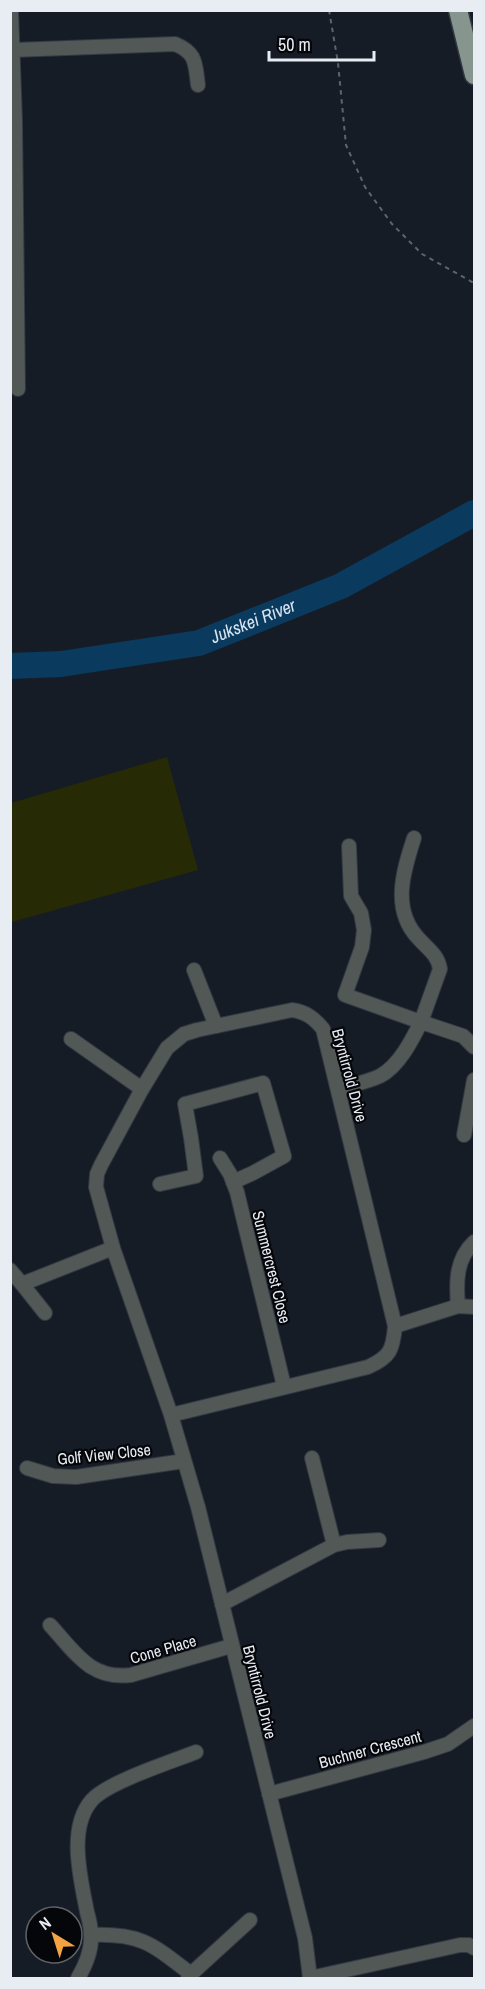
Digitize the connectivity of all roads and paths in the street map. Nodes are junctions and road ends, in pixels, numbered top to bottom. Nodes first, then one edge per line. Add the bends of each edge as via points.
1 (11, 10) edge
2 (330, 10) edge
3 (458, 10) edge
4 (13, 50) junction
5 (474, 75) edge
6 (198, 85) dead end
7 (474, 283) edge
8 (18, 389) dead end
9 (414, 838) dead end
10 (350, 846) dead end
11 (194, 970) dead end
12 (421, 1022) junction
13 (216, 1026) junction
14 (70, 1039) dead end
15 (474, 1047) edge
16 (474, 1080) edge
17 (142, 1089) junction
18 (338, 1089) junction
19 (464, 1135) dead end
20 (220, 1158) dead end
21 (233, 1182) junction
22 (160, 1184) dead end
23 (474, 1242) edge
24 (113, 1248) junction
25 (10, 1270) edge
26 (22, 1284) junction
27 (458, 1306) junction
28 (474, 1306) edge
29 (45, 1313) dead end
30 (394, 1326) junction
31 (284, 1386) junction
32 (171, 1415) junction
33 (312, 1458) dead end
34 (184, 1461) junction
35 (27, 1468) dead end
36 (380, 1540) dead end
37 (334, 1545) junction
38 (222, 1604) junction
39 (50, 1625) dead end
40 (231, 1646) junction
41 (474, 1726) edge
42 (196, 1752) dead end
43 (269, 1794) junction
44 (250, 1920) dead end
45 (92, 1935) junction
46 (474, 1948) edge
47 (189, 1976) edge
48 (78, 1978) edge
49 (310, 1978) edge

1 - 4 street
2 - 7 path via 346,144 365,187 392,224 422,254
3 - 5 main road
4 - 6 street via 175,44 190,51 194,58
4 - 8 street
9 - 12 street via 401,899 411,928 439,961 440,969
10 - 12 street via 351,896 361,913 364,930 345,994
11 - 13 street
12 - 15 street via 463,1036
12 - 18 street via 390,1070
13 - 17 street, Bryntirrold Drive via 184,1034 175,1041
13 - 18 street, Bryntirrold Drive via 292,1010 304,1012 323,1029
14 - 17 street
16 - 19 street
17 - 24 street, Bryntirrold Drive via 97,1174 98,1198
18 - 30 street, Bryntirrold Drive
20 - 21 street, Summercrest Close
21 - 22 street via 284,1156 263,1083 185,1104 196,1176
21 - 31 street, Summercrest Close
23 - 27 street via 459,1267
24 - 26 street
24 - 32 street, Bryntirrold Drive
25 - 26 street
26 - 29 street
27 - 28 street
27 - 30 street
30 - 31 street, Bryntirrold Drive via 394,1343 381,1361
31 - 32 street, Bryntirrold Drive
32 - 34 street, Bryntirrold Drive
33 - 37 street
34 - 35 street, Golf View Close via 76,1477 52,1476
34 - 38 street, Bryntirrold Drive
36 - 37 street
37 - 38 street
38 - 40 street, Bryntirrold Drive
39 - 40 street, Cone Place via 89,1667 116,1677
40 - 43 street, Bryntirrold Drive
41 - 43 street, Buchner Crescent via 448,1744 424,1752
42 - 45 street via 101,1792 85,1810 78,1848
43 - 49 street, Bryntirrold Drive via 305,1938
44 - 47 street
45 - 47 street via 145,1941
45 - 48 street
46 - 49 street via 460,1945

